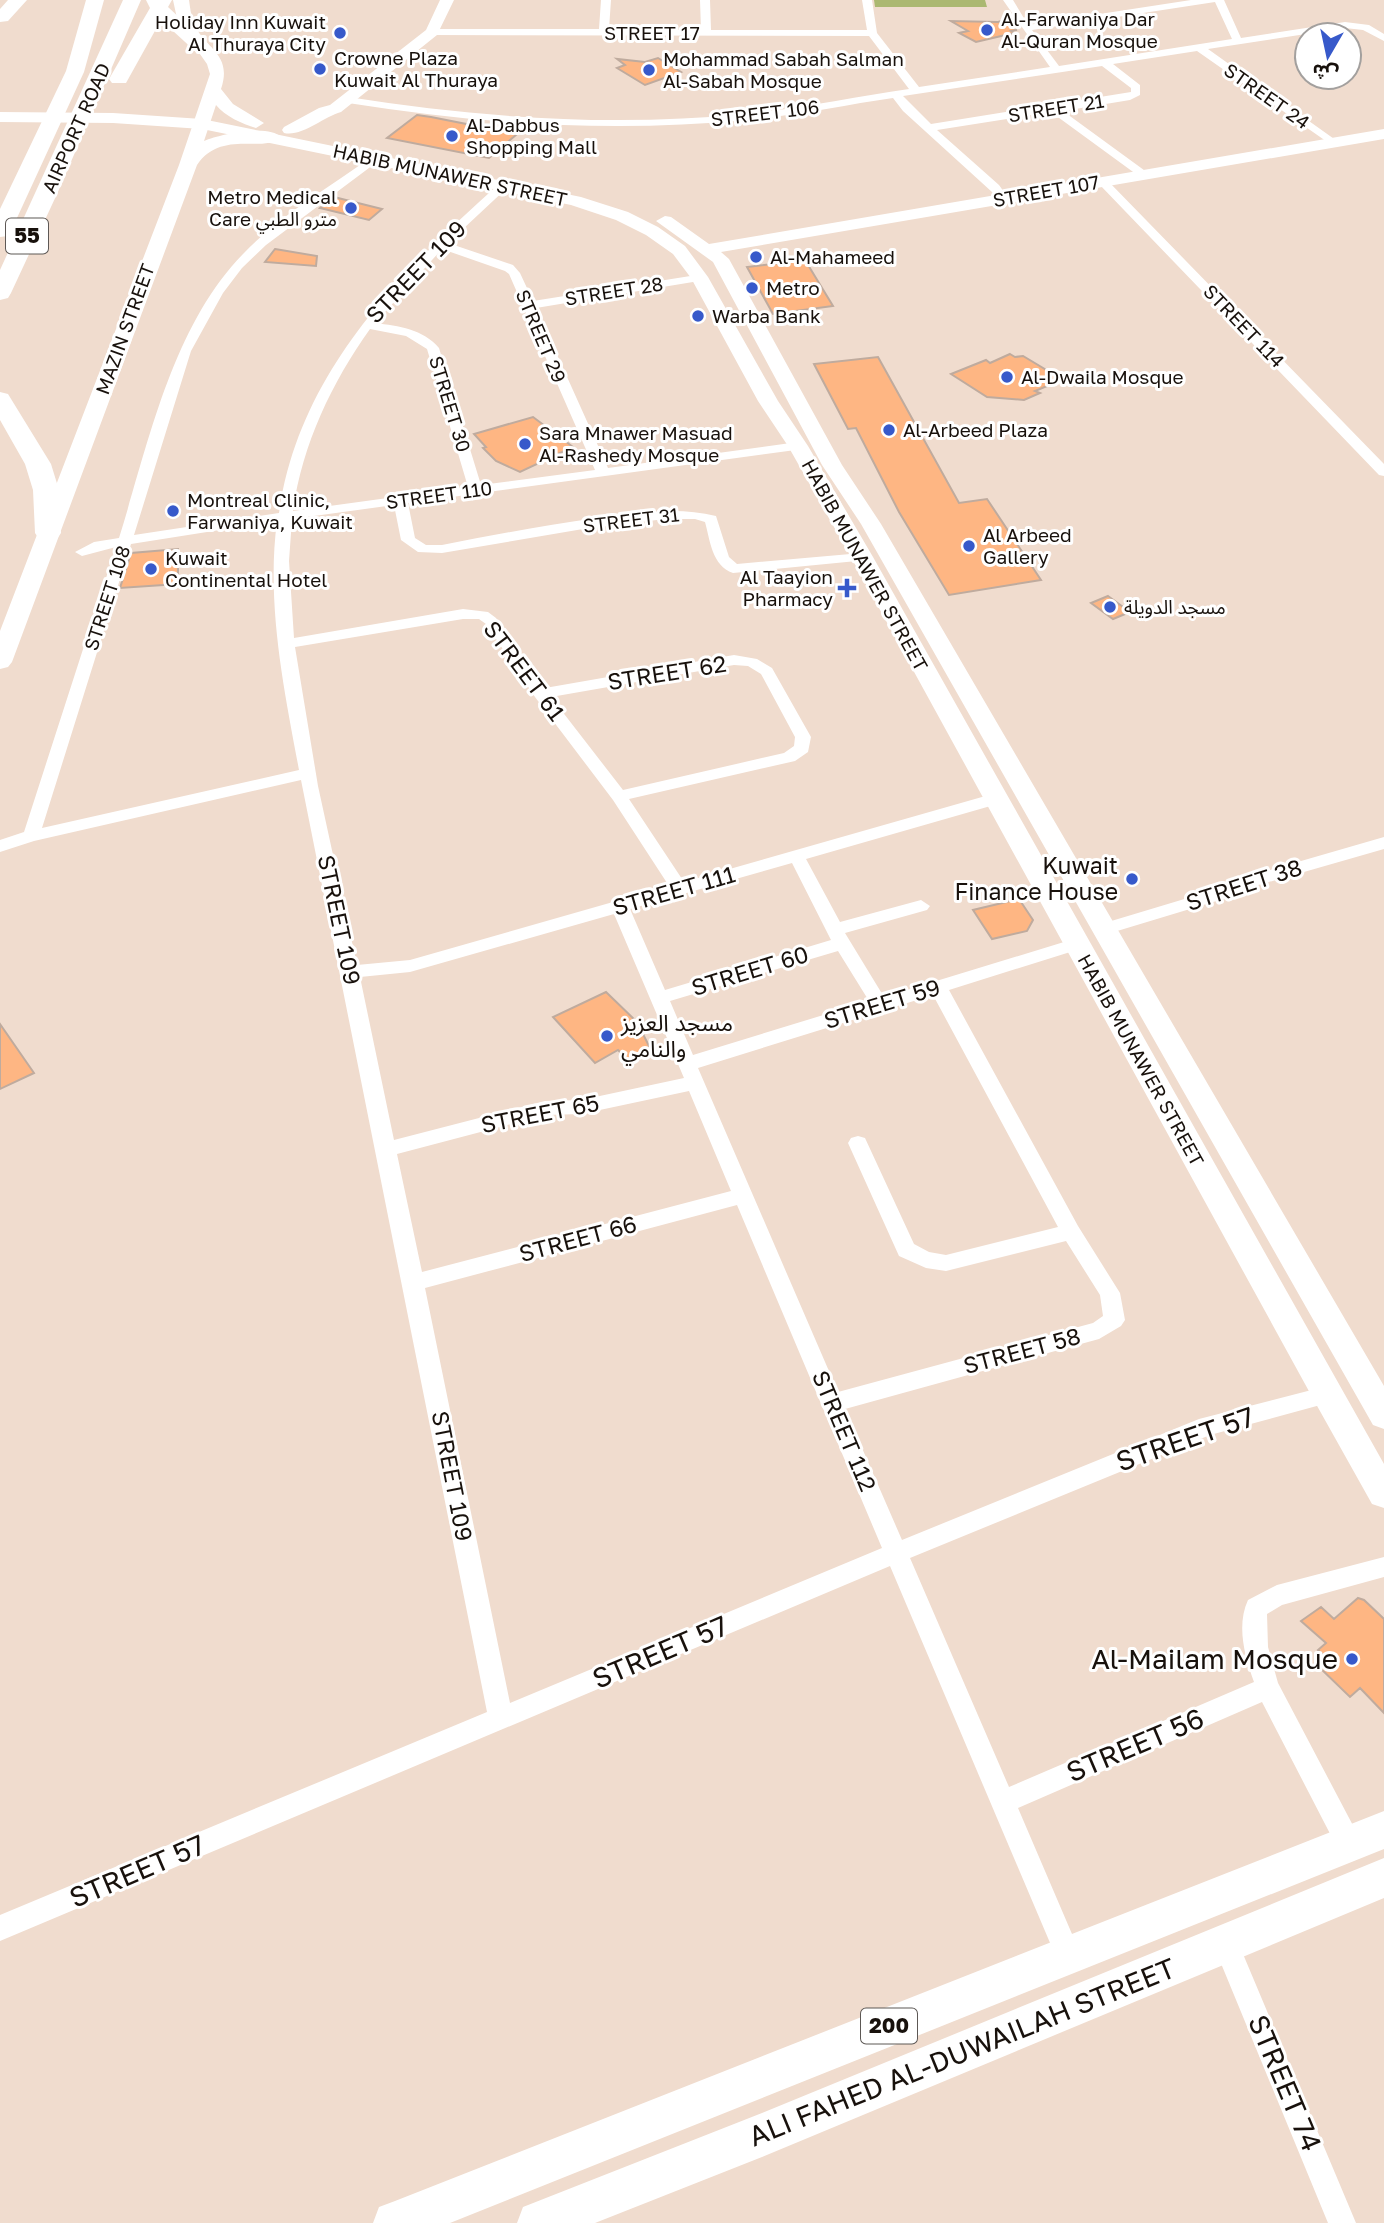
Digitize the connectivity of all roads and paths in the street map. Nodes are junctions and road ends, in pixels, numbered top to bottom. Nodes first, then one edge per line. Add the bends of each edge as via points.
1 (10, 0) edge
2 (18, 0) edge
3 (95, 0) edge
4 (111, 0) edge
5 (132, 0) edge
6 (155, 0) edge
7 (163, 0) edge
8 (181, 0) edge
9 (447, 0) edge
10 (606, 0) edge
11 (705, 0) edge
12 (867, 0) edge
13 (1008, 0) edge
14 (1211, 0) edge
15 (1219, 0) edge
16 (1, 19) edge
17 (1024, 28) junction
18 (432, 32) junction
19 (604, 33) junction
20 (706, 33) junction
21 (873, 33) junction
22 (1384, 38) edge
23 (1238, 43) junction
24 (203, 48) junction
25 (1200, 48) junction
26 (1105, 63) junction
27 (1057, 70) junction
28 (75, 71) junction
29 (212, 90) junction
30 (917, 92) junction
31 (896, 95) junction
32 (341, 104) junction
33 (1052, 108) junction
34 (0, 109) edge
35 (0, 117) edge
36 (204, 120) junction
37 (929, 128) junction
38 (282, 131) junction
39 (1384, 134) edge
40 (1334, 143) junction
41 (374, 159) junction
42 (188, 165) junction
43 (444, 169) junction
44 (1144, 175) junction
45 (1103, 182) junction
46 (54, 184) junction
47 (503, 186) junction
48 (1003, 198) junction
49 (0, 231) edge
50 (439, 244) junction
51 (708, 249) junction
52 (699, 277) junction
53 (0, 293) edge
54 (529, 305) junction
55 (746, 307) junction
56 (718, 311) junction
57 (366, 325) junction
58 (0, 399) edge
59 (798, 446) junction
60 (603, 472) junction
61 (1384, 472) edge
62 (842, 480) junction
63 (818, 481) junction
64 (476, 490) junction
65 (400, 500) junction
66 (285, 516) junction
67 (48, 533) junction
68 (126, 541) junction
69 (82, 552) dead end
70 (862, 556) junction
71 (286, 645) junction
72 (0, 662) edge
73 (952, 666) junction
74 (928, 676) junction
75 (541, 694) junction
76 (307, 774) junction
77 (619, 796) junction
78 (995, 799) junction
79 (31, 835) junction
80 (1383, 845) edge
81 (0, 846) edge
82 (797, 857) junction
83 (680, 889) junction
84 (921, 906) dead end
85 (620, 907) junction
86 (1104, 929) junction
87 (839, 936) junction
88 (1077, 944) junction
89 (351, 972) junction
90 (937, 987) junction
91 (659, 999) junction
92 (880, 1005) junction
93 (1186, 1071) junction
94 (691, 1073) junction
95 (1149, 1074) junction
96 (858, 1143) dead end
97 (387, 1149) junction
98 (743, 1196) junction
99 (1071, 1232) junction
100 (414, 1282) junction
101 (1327, 1395) junction
102 (832, 1403) junction
103 (1384, 1415) edge
104 (1384, 1494) edge
105 (896, 1553) junction
106 (1384, 1567) edge
107 (1268, 1688) junction
108 (501, 1719) junction
109 (1003, 1802) junction
110 (1372, 1837) edge
111 (1384, 1878) edge
112 (0, 1928) edge
113 (1226, 1944) junction
114 (1068, 1955) junction
115 (595, 2213) edge
116 (395, 2223) edge
117 (539, 2223) edge
118 (1342, 2223) edge

1 - 16 highway
2 - 16 highway
3 - 28 highway
4 - 28 highway, AIRPORT ROAD / 55
5 - 46 highway, AIRPORT ROAD / 55
6 - 24 highway via 160,10
7 - 46 highway
8 - 24 main road, MAZIN STREET via 186,23
9 - 18 street
10 - 19 street
11 - 20 street
12 - 21 street
13 - 17 street
14 - 17 street
15 - 23 street
17 - 27 street
18 - 19 street, STREET 17
18 - 32 street
19 - 20 street, STREET 17
20 - 21 street, STREET 17
21 - 30 street
22 - 23 street, STREET 106 via 1366,27 1345,25
23 - 25 street, STREET 106
24 - 29 main road, MAZIN STREET via 218,74
25 - 26 street, STREET 106
25 - 40 street, STREET 24
26 - 27 street, STREET 106
26 - 33 street, STREET 21 via 1136,88 1136,93
27 - 30 street, STREET 106
28 - 49 highway, AIRPORT ROAD / 55
29 - 36 main road, MAZIN STREET
29 - 38 main road via 228,108
30 - 31 street, STREET 106
31 - 32 street, STREET 106 via 748,117 622,125 486,120
31 - 37 street
32 - 38 street via 336,113
33 - 37 street, STREET 21
33 - 44 street
34 - 36 street, HABIB MUNAWER STREET via 123,109
35 - 36 street, HABIB MUNAWER STREET
36 - 38 street, HABIB MUNAWER STREET
36 - 42 main road, MAZIN STREET
37 - 48 street
38 - 41 street, HABIB MUNAWER STREET
38 - 42 main road via 217,142 192,157
38 - 43 street, HABIB MUNAWER STREET
39 - 40 street, STREET 107
40 - 44 street, STREET 107
41 - 43 street, HABIB MUNAWER STREET
41 - 68 street, STREET 108 via 261,244 207,308 185,351
42 - 67 main road, MAZIN STREET
43 - 47 street, HABIB MUNAWER STREET
43 - 51 street, HABIB MUNAWER STREET via 557,187 636,209 660,218
44 - 45 street, STREET 107
45 - 48 street, STREET 107
45 - 61 street, STREET 114
46 - 53 highway, AIRPORT ROAD / 55
47 - 50 street, STREET 109
47 - 52 street, HABIB MUNAWER STREET via 622,216 679,250
48 - 51 street, STREET 107
50 - 54 street, STREET 29 via 509,268
50 - 57 street, STREET 109
51 - 55 street, HABIB MUNAWER STREET via 720,259
52 - 54 street, STREET 28
52 - 56 street, HABIB MUNAWER STREET
54 - 60 street, STREET 29
55 - 56 street via 739,312
55 - 62 street, HABIB MUNAWER STREET
56 - 59 street, HABIB MUNAWER STREET
57 - 64 street, STREET 30 via 425,338 433,348
57 - 66 street, STREET 109 via 321,395 294,473
58 - 67 highway via 38,464 46,490
59 - 60 street, STREET 110
59 - 63 street, HABIB MUNAWER STREET
60 - 64 street, STREET 110
62 - 63 street via 831,486
62 - 73 street, HABIB MUNAWER STREET
63 - 70 street, HABIB MUNAWER STREET
64 - 65 street, STREET 110
65 - 66 street, STREET 110
65 - 70 street, STREET 31 via 408,540 423,549 691,513 708,516 722,558 733,569
66 - 68 street, STREET 110
66 - 71 street, STREET 109 via 280,591
67 - 72 main road, MAZIN STREET
68 - 69 street, STREET 110
68 - 79 street, STREET 108
70 - 74 street, HABIB MUNAWER STREET
71 - 75 street, STREET 61 via 463,614 483,615
71 - 76 street, STREET 109
73 - 74 street via 935,665
73 - 86 street, HABIB MUNAWER STREET
74 - 78 street, HABIB MUNAWER STREET
75 - 77 street, STREET 61
75 - 77 street, STREET 62 via 734,660 752,662 767,671 803,737 802,748 789,757
76 - 79 street
76 - 89 street, STREET 109
77 - 83 street, STREET 61
78 - 82 street, STREET 111
78 - 88 street, HABIB MUNAWER STREET
79 - 81 street
80 - 86 street, STREET 38
82 - 83 street, STREET 111
82 - 87 street, STREET 60
83 - 85 street, STREET 111
84 - 87 street, STREET 60
85 - 89 street, STREET 111 via 410,966
85 - 91 street, STREET 112
86 - 93 street, HABIB MUNAWER STREET
87 - 91 street, STREET 60
87 - 92 street, STREET 60
88 - 90 street, STREET 59
88 - 95 street, HABIB MUNAWER STREET
89 - 97 street, STREET 109
90 - 92 street, STREET 59
90 - 99 street, STREET 58
91 - 94 street, STREET 112
92 - 94 street, STREET 59
93 - 95 street via 1154,1058 1148,1064
93 - 103 street, HABIB MUNAWER STREET
94 - 97 street, STREET 65 via 581,1107 545,1108
94 - 98 street, STREET 112
95 - 101 street, HABIB MUNAWER STREET
96 - 99 street via 906,1250 926,1260 946,1263
97 - 100 street, STREET 109
98 - 100 street, STREET 66
98 - 102 street, STREET 112
99 - 102 street, STREET 58 via 1110,1293 1114,1320 1099,1331
100 - 108 street, STREET 109
101 - 104 street, HABIB MUNAWER STREET
101 - 105 street, STREET 57 via 1207,1426
102 - 105 street, STREET 112
105 - 108 street, STREET 57
105 - 109 street, STREET 112
106 - 107 street via 1277,1597 1256,1608 1256,1652
107 - 109 street, STREET 56
107 - 110 street
108 - 112 street, STREET 57
109 - 114 street, STREET 112
110 - 114 main road, ALI FAHED AL-DUWAILAH STREET / 200
111 - 113 main road, ALI FAHED AL-DUWAILAH STREET / 200
113 - 115 main road, ALI FAHED AL-DUWAILAH STREET / 200
113 - 118 street, STREET 74
114 - 116 main road, ALI FAHED AL-DUWAILAH STREET / 200
115 - 117 main road, ALI FAHED AL-DUWAILAH STREET / 200

